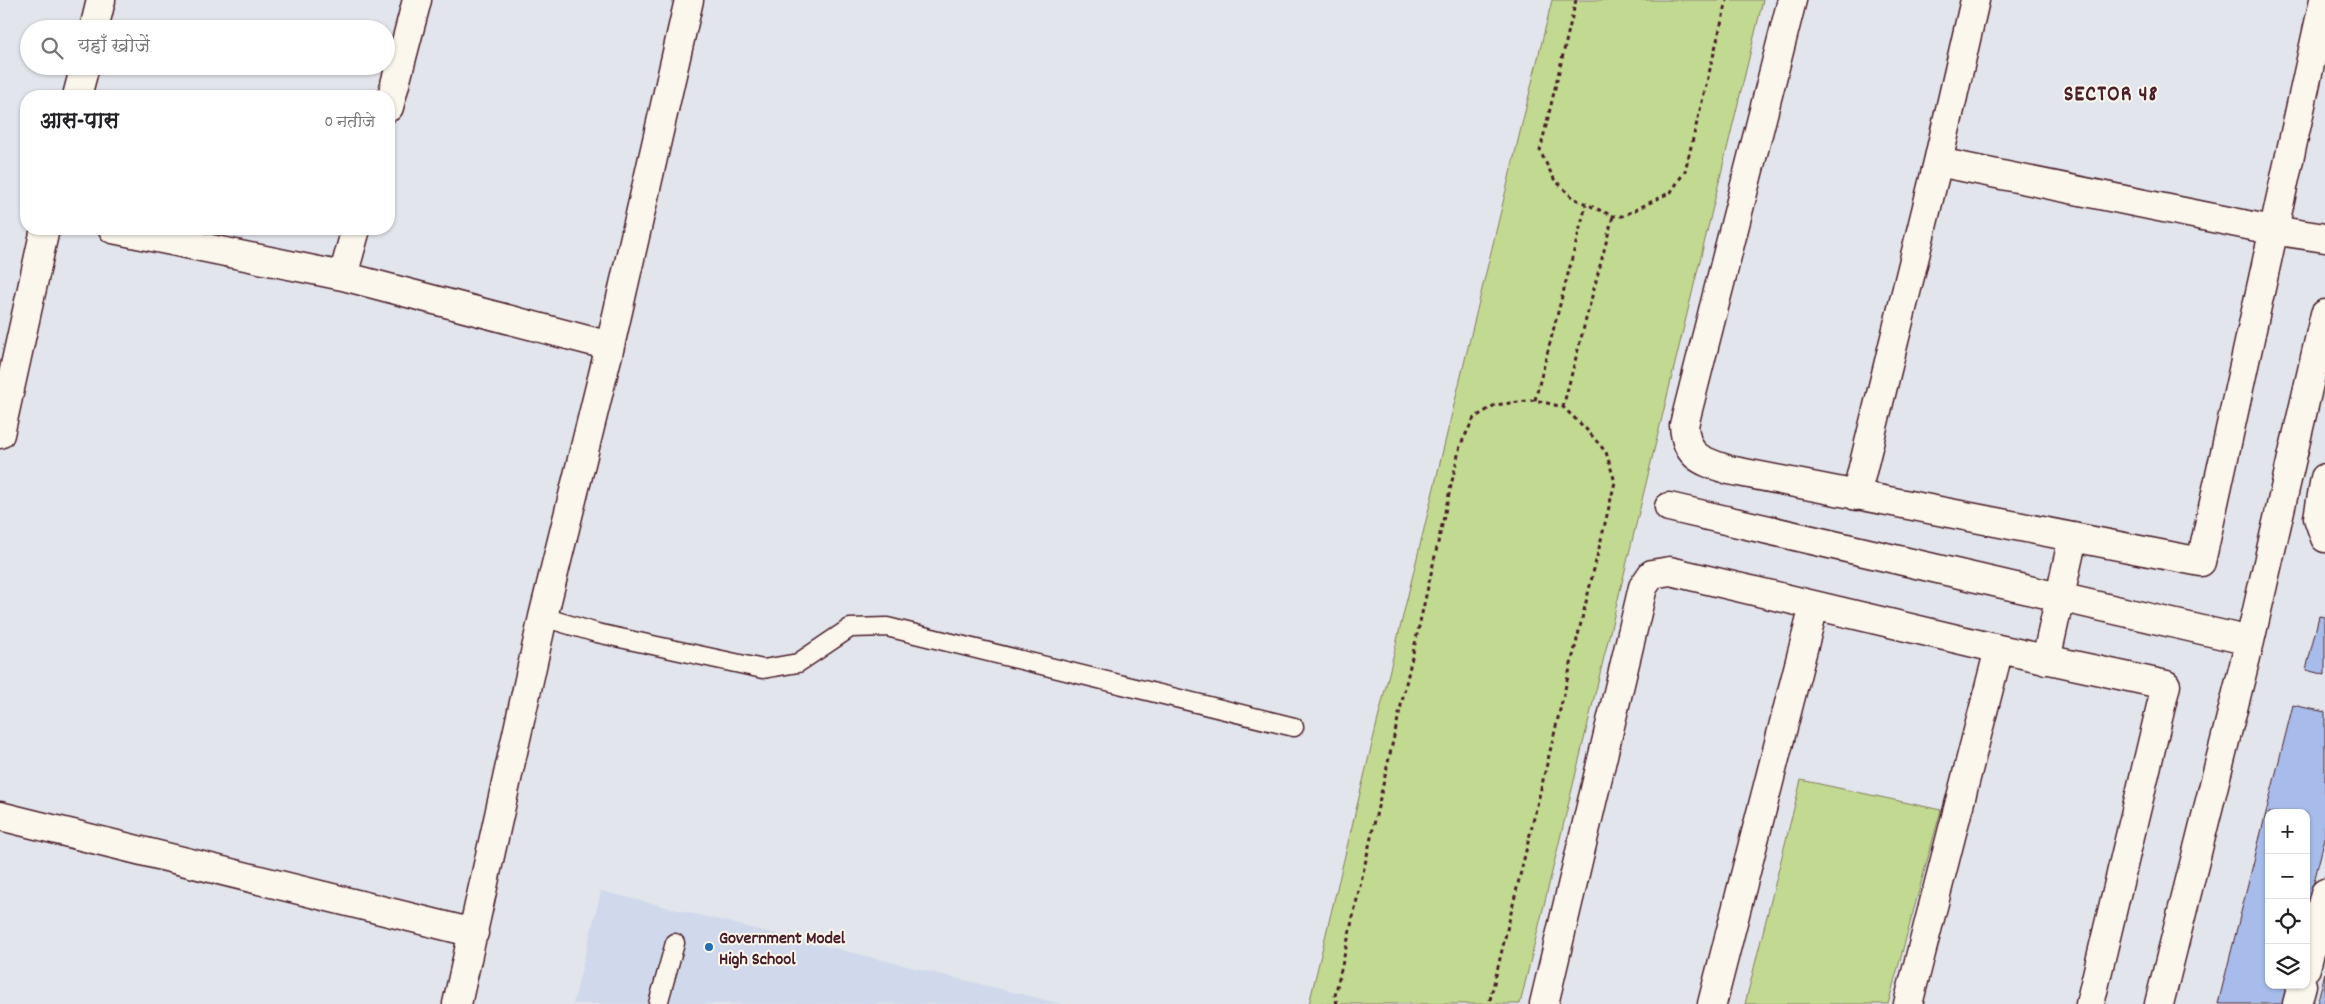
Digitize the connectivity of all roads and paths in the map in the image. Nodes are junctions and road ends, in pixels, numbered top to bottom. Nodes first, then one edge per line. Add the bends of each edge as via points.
1 (101, 0) edge
2 (417, 0) edge
3 (689, 0) edge
4 (1576, 0) edge
5 (1727, 0) edge
6 (1792, 0) edge
7 (1975, 0) edge
8 (2324, 0) edge
9 (96, 20) edge
10 (82, 75) edge
11 (78, 90) edge
12 (393, 90) edge
13 (1938, 162) junction
14 (1586, 205) junction
15 (1613, 216) junction
16 (2272, 230) junction
17 (44, 235) edge
18 (142, 235) edge
19 (354, 235) edge
20 (2325, 238) edge
21 (343, 276) junction
22 (2325, 314) edge
23 (610, 346) junction
24 (1535, 400) junction
25 (1563, 407) junction
26 (0, 434) edge
27 (2325, 478) edge
28 (1856, 496) junction
29 (1669, 507) dead end
30 (2073, 537) junction
31 (2325, 538) edge
32 (2061, 598) junction
33 (1814, 606) junction
34 (543, 617) junction
35 (2250, 641) junction
36 (1999, 649) junction
37 (2046, 660) junction
38 (1294, 727) dead end
39 (0, 816) edge
40 (2325, 893) edge
41 (474, 933) junction
42 (675, 943) dead end
43 (2310, 952) edge
44 (2301, 989) edge
45 (457, 1004) edge
46 (658, 1004) edge
47 (1336, 1004) edge
48 (1489, 1004) edge
49 (1544, 1004) edge
50 (1712, 1004) edge
51 (1908, 1004) edge
52 (2090, 1004) edge
53 (2159, 1004) edge
54 (2297, 1004) edge

1 - 9 street
2 - 12 street
3 - 23 street
4 - 14 path via 1540,151 1554,179 1573,198
5 - 15 path via 1685,171 1671,192 1623,216
6 - 28 street via 1684,425 1685,440 1698,459 1729,470
7 - 13 street
8 - 16 street
10 - 11 street
13 - 16 street
13 - 28 street
14 - 15 path
14 - 24 path
15 - 25 path
16 - 20 street
16 - 30 street via 2201,562
17 - 26 street
18 - 21 street
19 - 21 street
21 - 23 street
22 - 35 street
23 - 34 street
24 - 25 path
24 - 47 path via 1495,406 1474,418 1460,446 1337,986
25 - 48 path via 1606,452 1615,482
27 - 31 street via 2318,518
28 - 30 street
29 - 32 street
30 - 32 street
32 - 35 street
32 - 37 street
33 - 36 street
33 - 49 street via 1690,574 1670,571 1652,574 1644,587
33 - 50 street
34 - 38 lane via 597,633 763,669 798,663 850,628 887,627
34 - 41 street
35 - 53 street
36 - 37 street
36 - 51 street
37 - 52 street via 2166,686
39 - 41 street
40 - 43 street
41 - 45 street
42 - 46 lane
44 - 54 street

